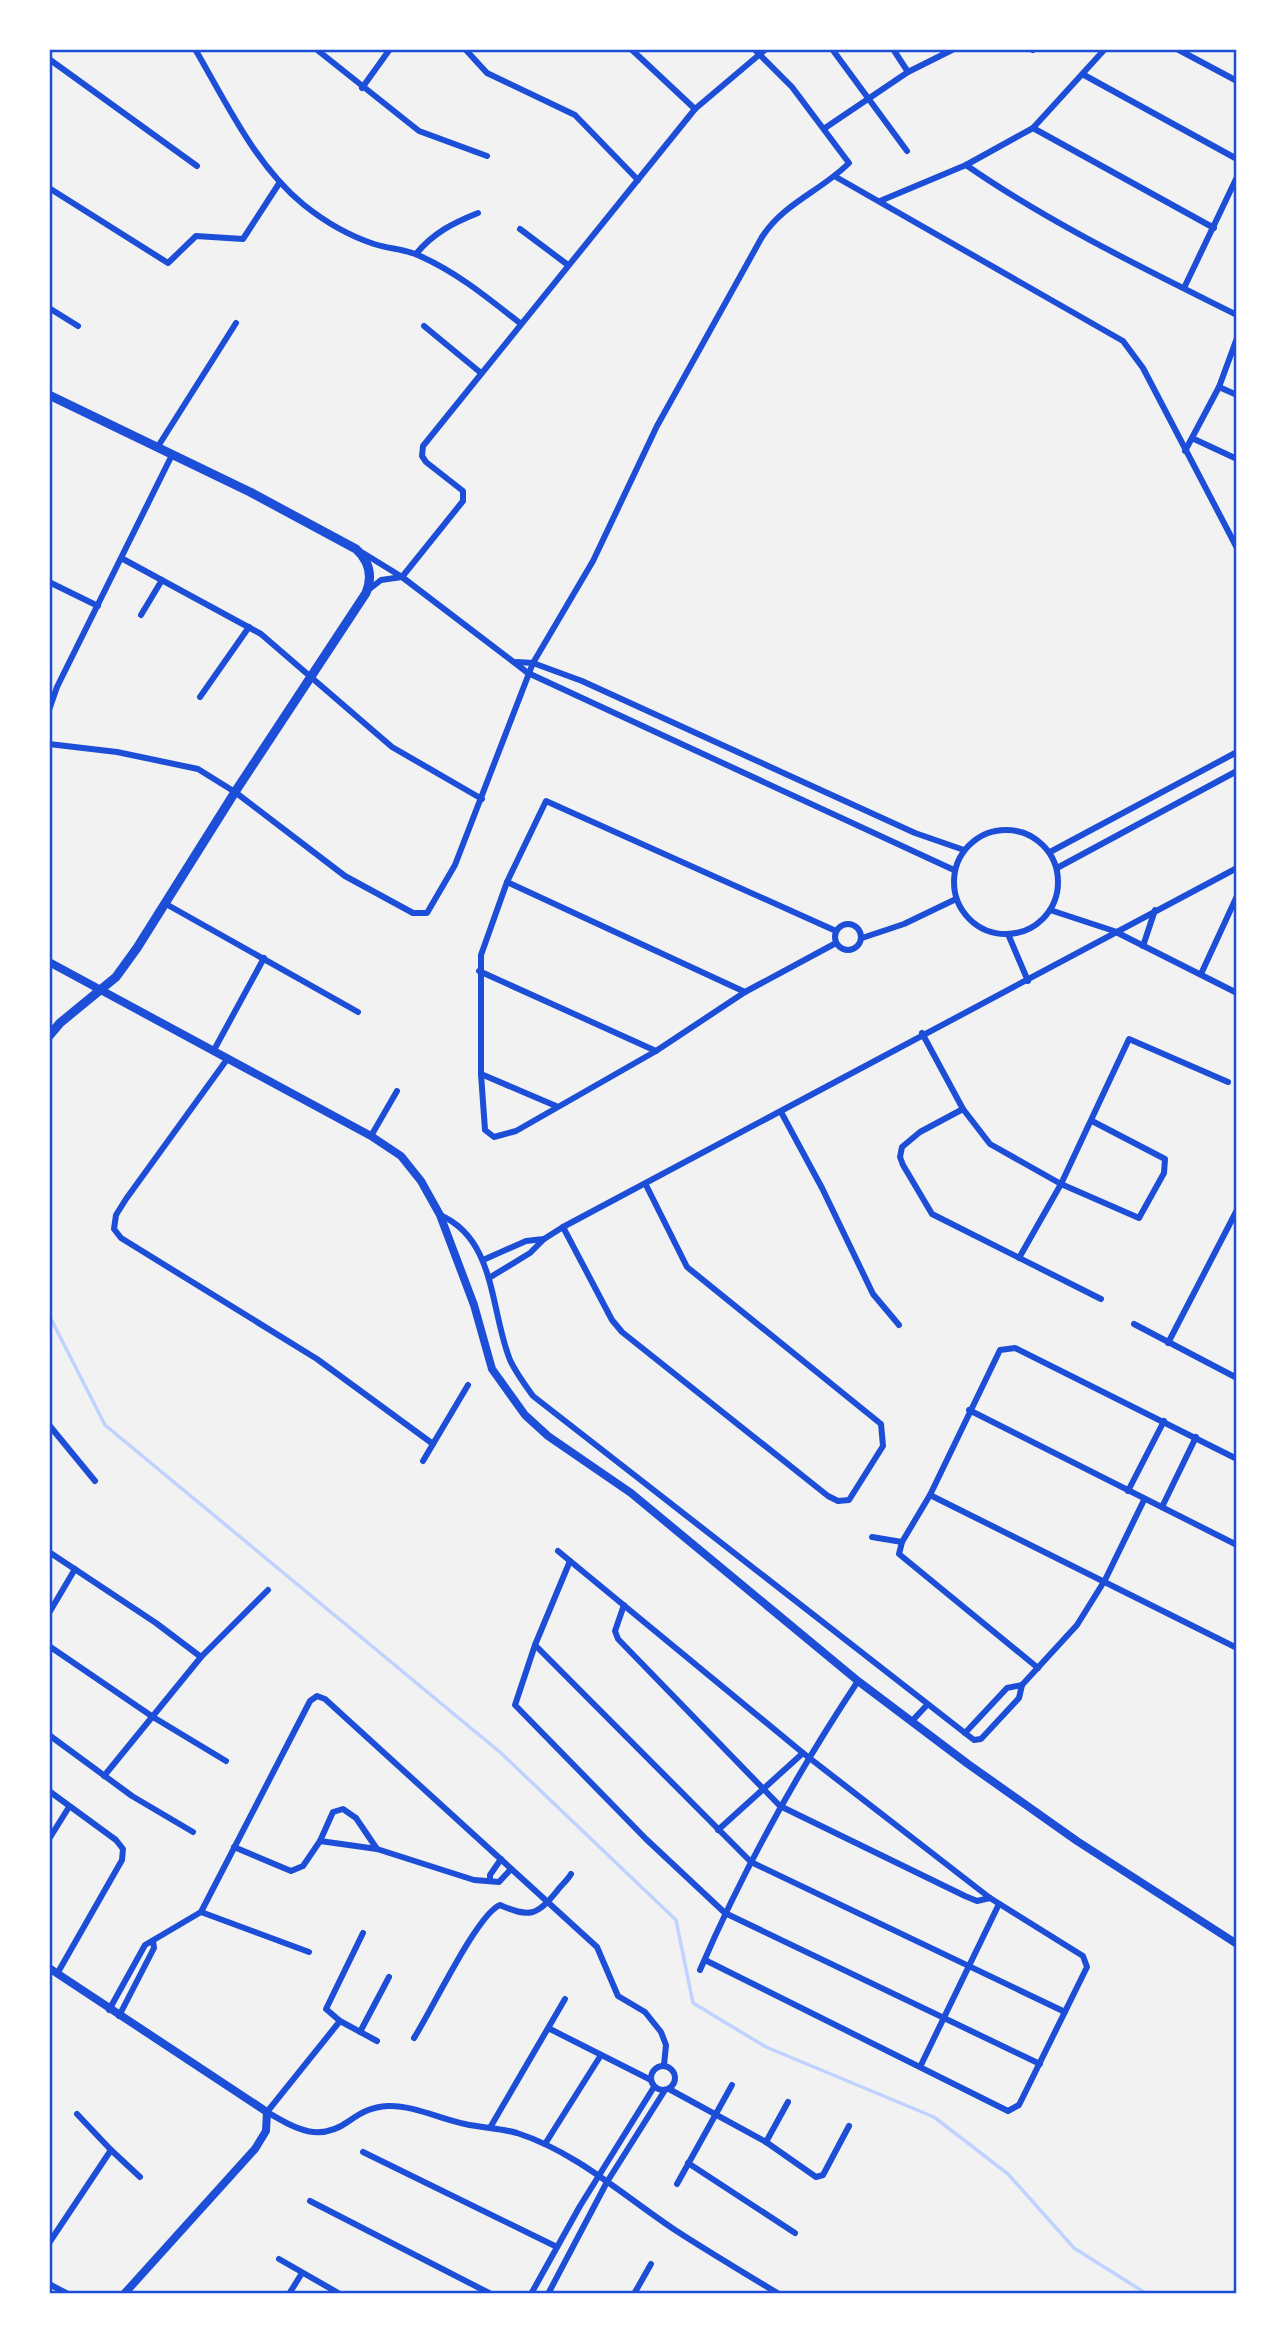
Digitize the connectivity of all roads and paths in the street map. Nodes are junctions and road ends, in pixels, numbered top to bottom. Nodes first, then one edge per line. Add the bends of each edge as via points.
1 (195, 49) edge
2 (316, 49) edge
3 (390, 49) edge
4 (465, 49) edge
5 (631, 49) edge
6 (832, 49) edge
7 (893, 49) edge
8 (954, 49) edge
9 (1105, 49) edge
10 (1177, 49) edge
11 (1193, 49) edge
12 (760, 51) edge
13 (49, 59) edge
14 (1198, 62) junction
15 (908, 72) junction
16 (1084, 75) junction
17 (1237, 82) edge
18 (362, 88) junction
19 (866, 98) junction
20 (695, 109) junction
21 (825, 128) junction
22 (1033, 128) junction
23 (906, 151) dead end
24 (487, 156) dead end
25 (1237, 159) edge
26 (966, 164) junction
27 (197, 166) dead end
28 (836, 177) junction
29 (1237, 177) edge
30 (638, 180) junction
31 (280, 182) junction
32 (49, 188) edge
33 (880, 201) junction
34 (478, 213) dead end
35 (1214, 228) junction
36 (520, 229) dead end
37 (416, 254) junction
38 (568, 265) junction
39 (1184, 288) junction
40 (49, 308) edge
41 (1237, 315) edge
42 (236, 323) dead end
43 (521, 324) junction
44 (79, 326) dead end
45 (424, 326) dead end
46 (1237, 338) edge
47 (481, 373) junction
48 (1219, 387) junction
49 (49, 395) edge
50 (1237, 395) edge
51 (1194, 439) junction
52 (157, 448) junction
53 (1185, 452) junction
54 (172, 454) junction
55 (1237, 460) edge
56 (1237, 548) edge
57 (356, 549) junction
58 (122, 559) junction
59 (402, 577) junction
60 (162, 580) junction
61 (49, 582) edge
62 (366, 593) junction
63 (98, 606) junction
64 (141, 615) dead end
65 (249, 627) junction
66 (517, 662) junction
67 (533, 663) junction
68 (528, 673) junction
69 (312, 679) junction
70 (49, 682) edge
71 (57, 687) junction
72 (200, 697) dead end
73 (49, 710) edge
74 (49, 744) edge
75 (1237, 752) edge
76 (1237, 772) edge
77 (235, 792) junction
78 (482, 799) junction
79 (964, 850) junction
80 (1050, 852) junction
81 (1057, 868) junction
82 (1237, 868) edge
83 (954, 870) junction
84 (507, 882) junction
85 (1237, 896) edge
86 (956, 899) junction
87 (166, 904) junction
88 (1051, 910) junction
89 (1155, 910) junction
90 (1114, 930) junction
91 (836, 931) junction
92 (1008, 934) junction
93 (862, 938) junction
94 (836, 943) junction
95 (1143, 946) junction
96 (264, 958) junction
97 (49, 962) edge
98 (479, 971) junction
99 (1201, 974) junction
100 (1028, 981) junction
101 (100, 990) junction
102 (745, 992) junction
103 (1237, 993) edge
104 (358, 1012) dead end
105 (922, 1033) junction
106 (49, 1037) edge
107 (214, 1050) junction
108 (656, 1052) junction
109 (228, 1058) junction
110 (481, 1074) junction
111 (1228, 1082) dead end
112 (397, 1091) dead end
113 (556, 1106) junction
114 (963, 1109) junction
115 (781, 1112) junction
116 (1092, 1121) junction
117 (371, 1136) junction
118 (1061, 1184) junction
119 (646, 1185) junction
120 (1237, 1210) edge
121 (440, 1215) junction
122 (564, 1227) junction
123 (544, 1239) junction
124 (1020, 1258) junction
125 (483, 1260) junction
126 (489, 1278) junction
127 (1101, 1300) dead end
128 (1134, 1324) dead end
129 (899, 1325) dead end
130 (1168, 1343) junction
131 (1236, 1375) edge
132 (468, 1384) dead end
133 (969, 1410) junction
134 (1164, 1421) junction
135 (49, 1425) edge
136 (1196, 1437) junction
137 (433, 1444) junction
138 (1237, 1459) edge
139 (423, 1461) dead end
140 (94, 1481) dead end
141 (1128, 1491) junction
142 (930, 1495) junction
143 (1144, 1500) junction
144 (1162, 1507) junction
145 (872, 1537) dead end
146 (902, 1542) junction
147 (1237, 1545) edge
148 (558, 1551) dead end
149 (49, 1552) edge
150 (570, 1561) junction
151 (75, 1569) junction
152 (1105, 1580) junction
153 (268, 1590) dead end
154 (624, 1605) junction
155 (49, 1613) edge
156 (536, 1645) junction
157 (49, 1646) edge
158 (1237, 1648) edge
159 (201, 1657) junction
160 (1038, 1668) junction
161 (858, 1681) junction
162 (1022, 1685) junction
163 (927, 1705) junction
164 (153, 1717) junction
165 (912, 1721) junction
166 (965, 1733) junction
167 (49, 1735) edge
168 (805, 1755) junction
169 (226, 1761) dead end
170 (104, 1776) junction
171 (762, 1788) junction
172 (49, 1791) edge
173 (780, 1806) junction
174 (69, 1807) junction
175 (718, 1830) junction
176 (193, 1832) dead end
177 (49, 1839) edge
178 (320, 1841) junction
179 (234, 1847) junction
180 (377, 1849) junction
181 (501, 1859) junction
182 (751, 1862) junction
183 (511, 1869) junction
184 (571, 1874) dead end
185 (490, 1881) junction
186 (990, 1898) junction
187 (549, 1902) junction
188 (999, 1904) junction
189 (201, 1912) junction
190 (725, 1913) junction
191 (363, 1933) dead end
192 (153, 1941) junction
193 (1237, 1944) edge
194 (309, 1952) dead end
195 (705, 1960) junction
196 (970, 1965) junction
197 (49, 1968) edge
198 (700, 1970) dead end
199 (57, 1973) junction
200 (389, 1978) dead end
201 (565, 1999) dead end
202 (109, 2010) junction
203 (1065, 2012) junction
204 (119, 2016) junction
205 (946, 2017) junction
206 (340, 2021) junction
207 (550, 2029) junction
208 (360, 2032) junction
209 (414, 2038) dead end
210 (377, 2041) dead end
211 (601, 2055) junction
212 (1040, 2063) junction
213 (664, 2065) junction
214 (921, 2065) junction
215 (653, 2083) junction
216 (732, 2085) dead end
217 (667, 2090) junction
218 (788, 2102) dead end
219 (267, 2112) junction
220 (77, 2114) dead end
221 (716, 2115) junction
222 (491, 2126) junction
223 (849, 2126) dead end
224 (766, 2142) junction
225 (545, 2144) junction
226 (111, 2150) junction
227 (363, 2152) dead end
228 (688, 2163) junction
229 (598, 2175) junction
230 (140, 2177) dead end
231 (607, 2182) junction
232 (677, 2184) dead end
233 (310, 2201) dead end
234 (795, 2233) dead end
235 (49, 2244) edge
236 (557, 2247) junction
237 (279, 2259) dead end
238 (651, 2264) dead end
239 (302, 2273) junction
240 (49, 2284) edge
241 (636, 2293) edge
242 (777, 2293) edge
243 (68, 2294) edge
244 (124, 2294) edge
245 (289, 2294) edge
246 (340, 2294) edge
247 (491, 2294) edge
248 (531, 2294) edge
249 (548, 2294) edge

1 - 31 street via 243,132
2 - 18 street
3 - 18 street
4 - 30 street via 487,74 575,115
5 - 20 street
6 - 19 street
7 - 15 street
8 - 15 street
9 - 16 street
10 - 14 street
11 - 14 street
12 - 20 street
12 - 21 street
13 - 27 street
14 - 17 street
15 - 19 street
16 - 22 street
16 - 25 street
18 - 24 street via 419,131
19 - 21 street
19 - 23 street
20 - 30 street
21 - 28 street via 849,161
22 - 26 street
22 - 35 street
26 - 33 street
26 - 39 street via 1000,189
28 - 33 street
28 - 67 street via 778,215 762,237 657,426 593,561
29 - 35 street
30 - 38 street
31 - 32 street via 243,239 196,236 172,262 164,263
31 - 37 street via 305,205 352,235
33 - 53 street via 1123,341 1143,368
34 - 37 street via 428,239
35 - 39 street
36 - 38 street
37 - 43 street via 450,270
38 - 43 street
39 - 41 street
40 - 44 street
42 - 52 street
43 - 47 street
45 - 47 street
46 - 48 street
47 - 59 street via 421,452 426,462 463,491 463,501
48 - 50 street
48 - 51 street
49 - 52 main road
51 - 53 street
51 - 55 street
52 - 54 main road
53 - 56 street
54 - 57 main road
54 - 58 street
57 - 59 street
57 - 62 main road via 369,568
58 - 60 street
58 - 63 street
59 - 62 street via 382,580
59 - 66 street
60 - 64 street
60 - 65 street
61 - 63 street
62 - 69 main road
63 - 71 street
65 - 69 street
65 - 72 street
66 - 67 street
66 - 68 street
67 - 68 street
67 - 79 street via 915,833
68 - 78 street
68 - 83 street
69 - 77 main road
69 - 78 street via 392,747
70 - 71 street
71 - 73 street
74 - 77 street via 178,763 198,769
75 - 80 street
76 - 81 street
77 - 78 street via 345,876 422,914 432,907 455,865
77 - 87 main road
79 - 80 street via 978,837 997,830 1017,830
79 - 83 street
80 - 81 street
81 - 88 street via 1058,890
82 - 89 street
83 - 86 street
84 - 91 street via 546,801
84 - 98 street via 484,942
84 - 102 street
85 - 99 street
86 - 92 street via 968,918 986,930
86 - 93 street
87 - 96 street
87 - 101 main road via 116,977
88 - 90 street
88 - 92 street via 1032,927
89 - 90 street
89 - 95 street
90 - 95 street
90 - 100 street
91 - 93 street via 852,924
91 - 94 street
92 - 100 street
93 - 94 street via 851,950
94 - 102 street
95 - 99 street
96 - 104 street
96 - 107 street
97 - 101 street
98 - 108 street
98 - 110 street
99 - 103 street
100 - 105 street
101 - 106 main road
101 - 107 street
102 - 108 street
105 - 114 street
105 - 115 street
107 - 109 street
108 - 113 street
109 - 117 street
109 - 137 street via 126,1199 116,1214 114,1229 121,1238 317,1359
110 - 113 street
110 - 113 street via 484,1125 489,1135 502,1137 516,1131
111 - 116 street via 1129,1039
112 - 117 street
114 - 118 street via 990,1144
114 - 124 street via 902,1147 903,1166 932,1214
115 - 119 street
115 - 129 street via 873,1294
116 - 118 street
116 - 118 street via 1165,1160 1164,1173 1139,1218
117 - 121 street via 401,1156
118 - 124 street
119 - 122 street
119 - 122 street via 687,1268 881,1424 883,1446 849,1500 828,1496 622,1332
120 - 130 street
121 - 125 street via 467,1231
121 - 161 street via 492,1369 525,1415 642,1502
122 - 123 street
123 - 125 street via 526,1241
123 - 126 street
124 - 127 street
125 - 126 street
126 - 163 street via 510,1359 533,1396
128 - 130 street
130 - 131 street
132 - 137 street
133 - 134 street via 994,1355 1004,1347 1016,1348
133 - 141 street
133 - 142 street
134 - 136 street
134 - 141 street
135 - 140 street
136 - 138 street
136 - 144 street
137 - 139 street
141 - 143 street
142 - 146 street
142 - 152 street
143 - 144 street
143 - 152 street
144 - 147 street
145 - 146 street
146 - 160 street via 902,1559
148 - 150 street
149 - 151 street
150 - 154 street
150 - 156 street
151 - 155 street
151 - 159 street
152 - 158 street
152 - 160 street via 1076,1625
153 - 159 street
154 - 168 street
154 - 171 street via 615,1631 618,1639
156 - 175 street
156 - 190 street via 515,1705
157 - 164 street
159 - 164 street
160 - 162 street
161 - 165 street
161 - 168 street
162 - 166 street via 1006,1688
162 - 166 street via 1019,1698 981,1739
163 - 165 street
163 - 166 street
164 - 169 street
164 - 170 street
165 - 193 street via 1025,1807
167 - 170 street
168 - 171 street
168 - 173 street
168 - 186 street
170 - 176 street
171 - 173 street
171 - 175 street
172 - 174 street
173 - 182 street
173 - 186 street via 965,1896
174 - 177 street
174 - 199 street via 123,1849 122,1860
175 - 182 street
178 - 179 street via 303,1866 291,1871
178 - 180 street
178 - 180 street via 333,1812 343,1809 356,1818
179 - 181 street via 310,1701 317,1696
179 - 189 street
180 - 185 street
181 - 183 street
181 - 185 street
182 - 190 street
182 - 196 street
183 - 185 street via 499,1882
183 - 187 street
184 - 187 street
186 - 188 street
187 - 209 street via 532,1914 500,1905 494,1908 470,1938
187 - 213 street via 597,1947 618,1996 654,2020 666,2045
188 - 196 street
188 - 203 street via 1087,1962
189 - 192 street
189 - 194 street
190 - 195 street
190 - 205 street
191 - 206 street via 326,2009
192 - 202 street via 145,1945
192 - 204 street via 154,1948
195 - 198 street
195 - 214 street
196 - 203 street
196 - 205 street
197 - 199 street
199 - 202 street
200 - 208 street
201 - 207 street
202 - 204 street
203 - 212 street
204 - 219 street
205 - 212 street
205 - 214 street
206 - 208 street
206 - 219 street
207 - 211 street
207 - 222 street
208 - 210 street
211 - 215 street
211 - 225 street
212 - 214 street via 1019,2105 1009,2111
213 - 215 street via 654,2070
213 - 217 street via 676,2075
215 - 217 street
215 - 229 street
216 - 221 street
217 - 221 street
217 - 231 street
218 - 224 street
219 - 222 street via 310,2133 330,2131 371,2108 392,2106 468,2125
219 - 244 street via 266,2131 255,2149
220 - 226 street
221 - 224 street
221 - 228 street
222 - 225 street
223 - 224 street via 819,2177
225 - 229 street
226 - 230 street
226 - 235 street
227 - 236 street
228 - 232 street
228 - 234 street
229 - 231 street
229 - 236 street
231 - 242 street
231 - 249 street
233 - 247 street
236 - 248 street
237 - 239 street
238 - 241 street
239 - 245 street
239 - 246 street
240 - 243 street

